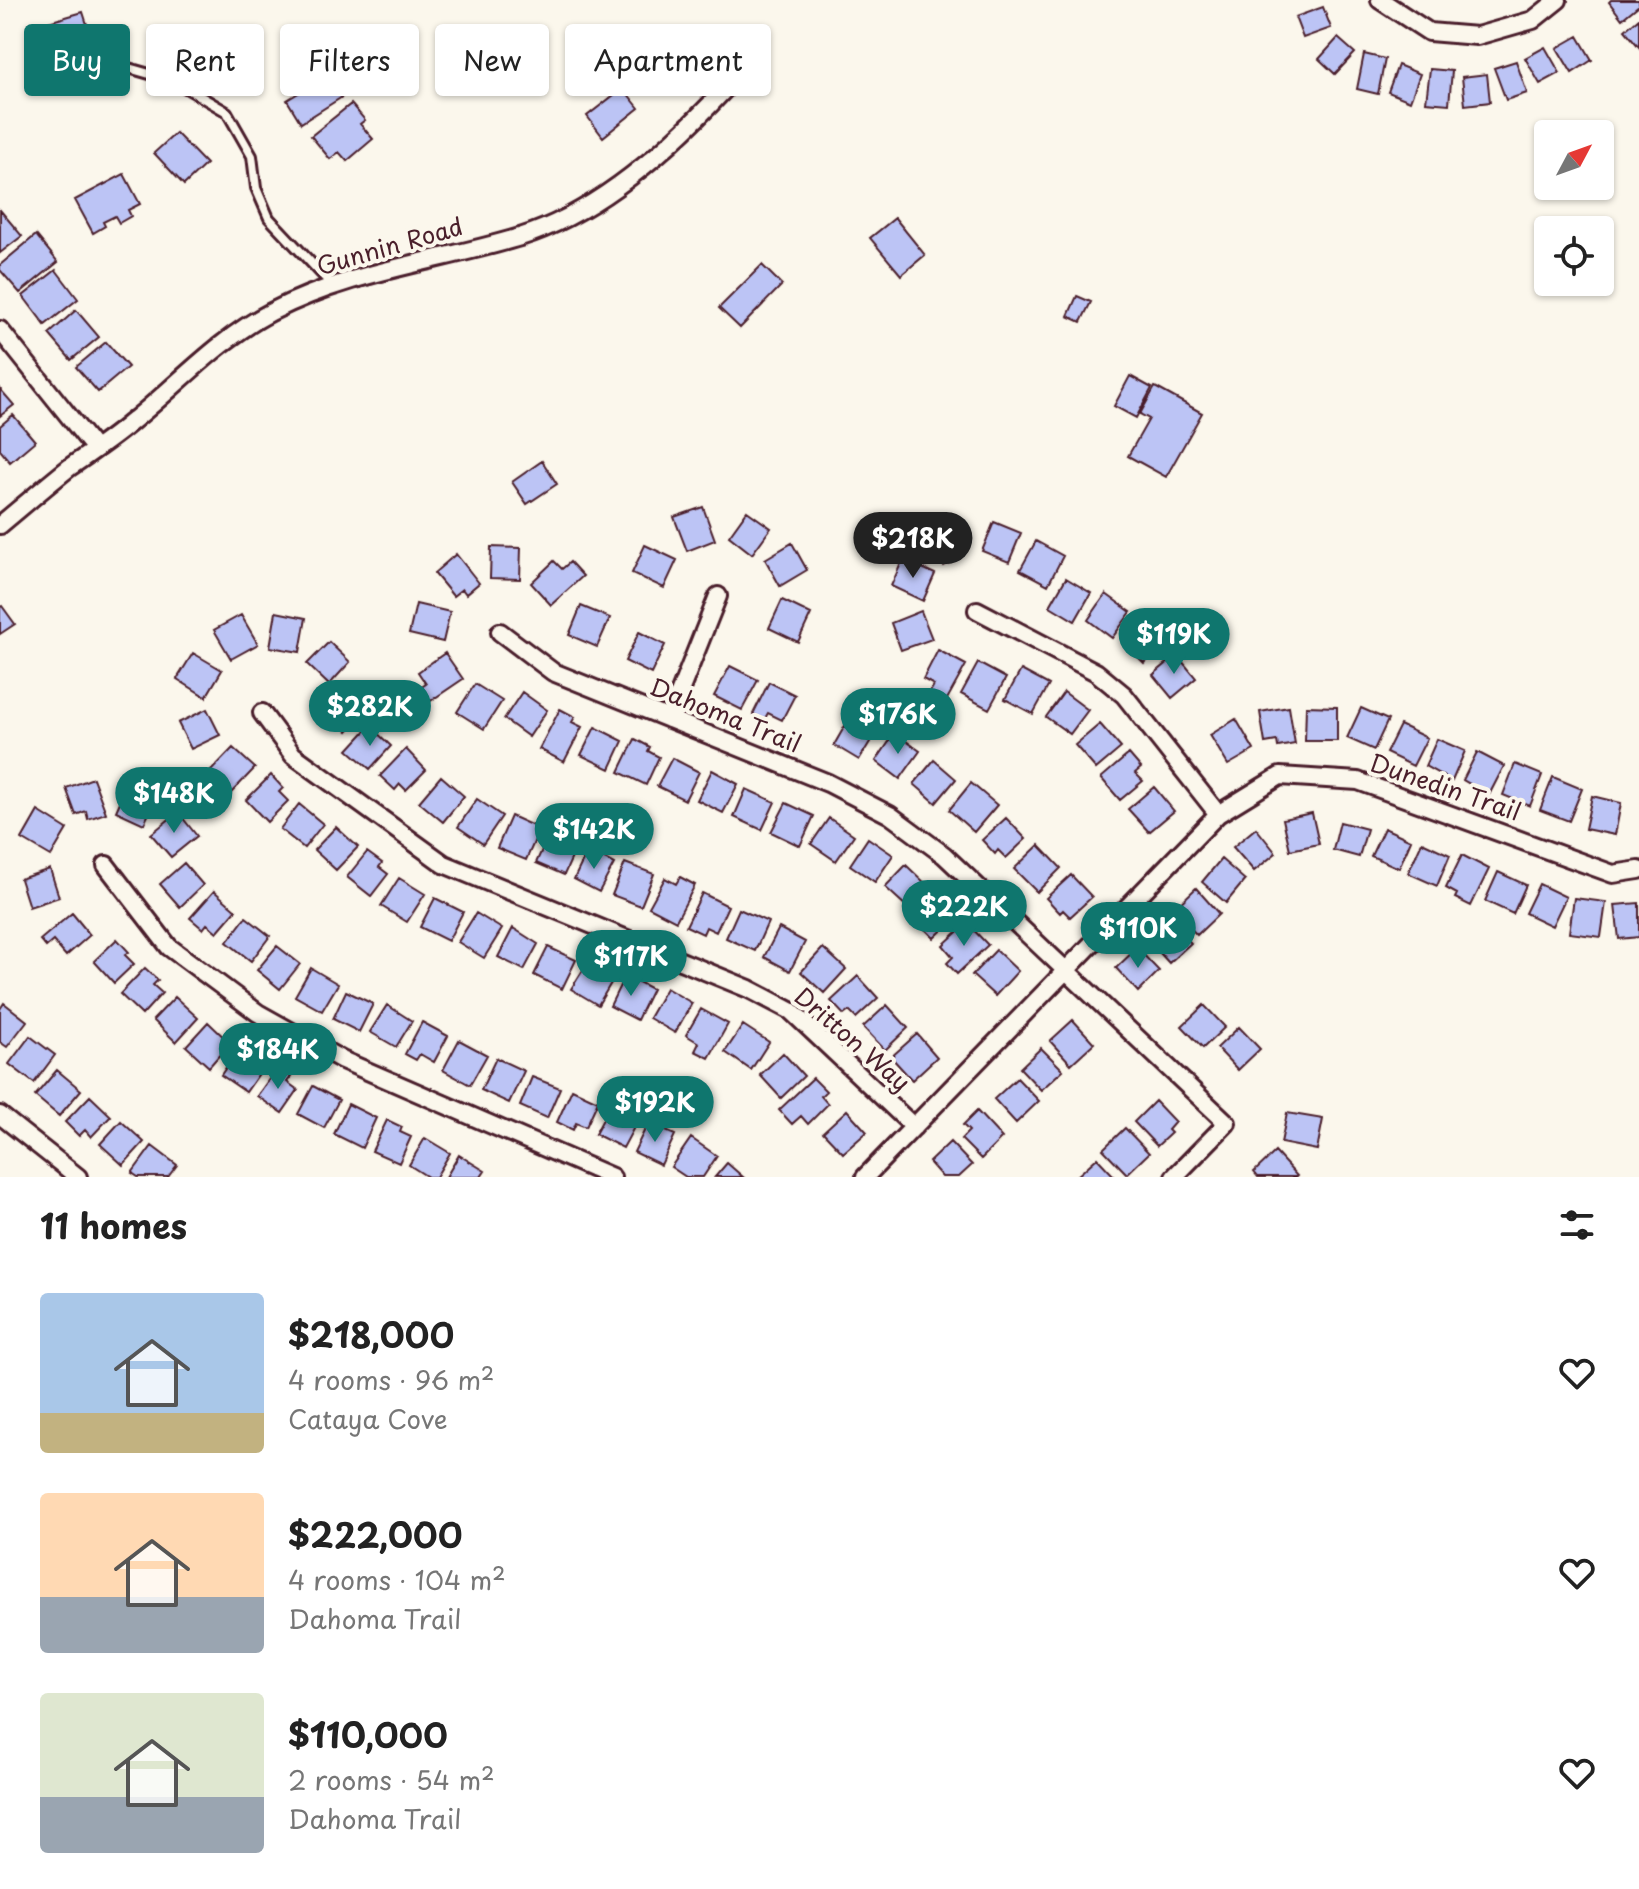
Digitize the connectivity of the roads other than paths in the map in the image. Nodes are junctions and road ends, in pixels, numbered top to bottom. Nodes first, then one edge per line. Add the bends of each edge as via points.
1 (1380, 0) edge
2 (1558, 0) edge
3 (130, 68) edge
4 (718, 96) edge
5 (333, 286) junction
6 (0, 330) edge
7 (95, 449) junction
8 (0, 525) edge
9 (718, 596) dead end
10 (977, 610) dead end
11 (500, 632) dead end
12 (262, 713) dead end
13 (669, 719) junction
14 (1218, 814) junction
15 (106, 865) dead end
16 (1639, 870) edge
17 (1067, 969) junction
18 (0, 1115) edge
19 (914, 1127) junction
20 (78, 1177) edge
21 (612, 1177) edge
22 (865, 1177) edge
23 (1174, 1177) edge

1 - 2 street via 1429,32 1477,36 1533,20
3 - 5 lane via 174,81 227,112 252,156 256,188 269,218
4 - 5 street, Gunnin Road via 684,133 612,191 536,231
5 - 7 street, Gunnin Road via 251,323
6 - 7 street
7 - 8 street, Gunnin Road
9 - 13 street
10 - 14 street via 1096,672 1124,695
11 - 13 street, Dahoma Trail via 553,672
12 - 19 street, Dritton Way via 293,755 444,864 791,1011
13 - 17 street, Dahoma Trail via 828,783 890,815 944,855
14 - 16 street, Dunedin Trail via 1280,776 1358,781 1613,874
14 - 17 street, Dunedin Trail
15 - 21 street via 169,947 258,1013 342,1060
17 - 19 street, Dunedin Trail
17 - 23 street, Dahoma Trail via 1227,1123
18 - 20 street
19 - 22 street, Dunedin Trail

